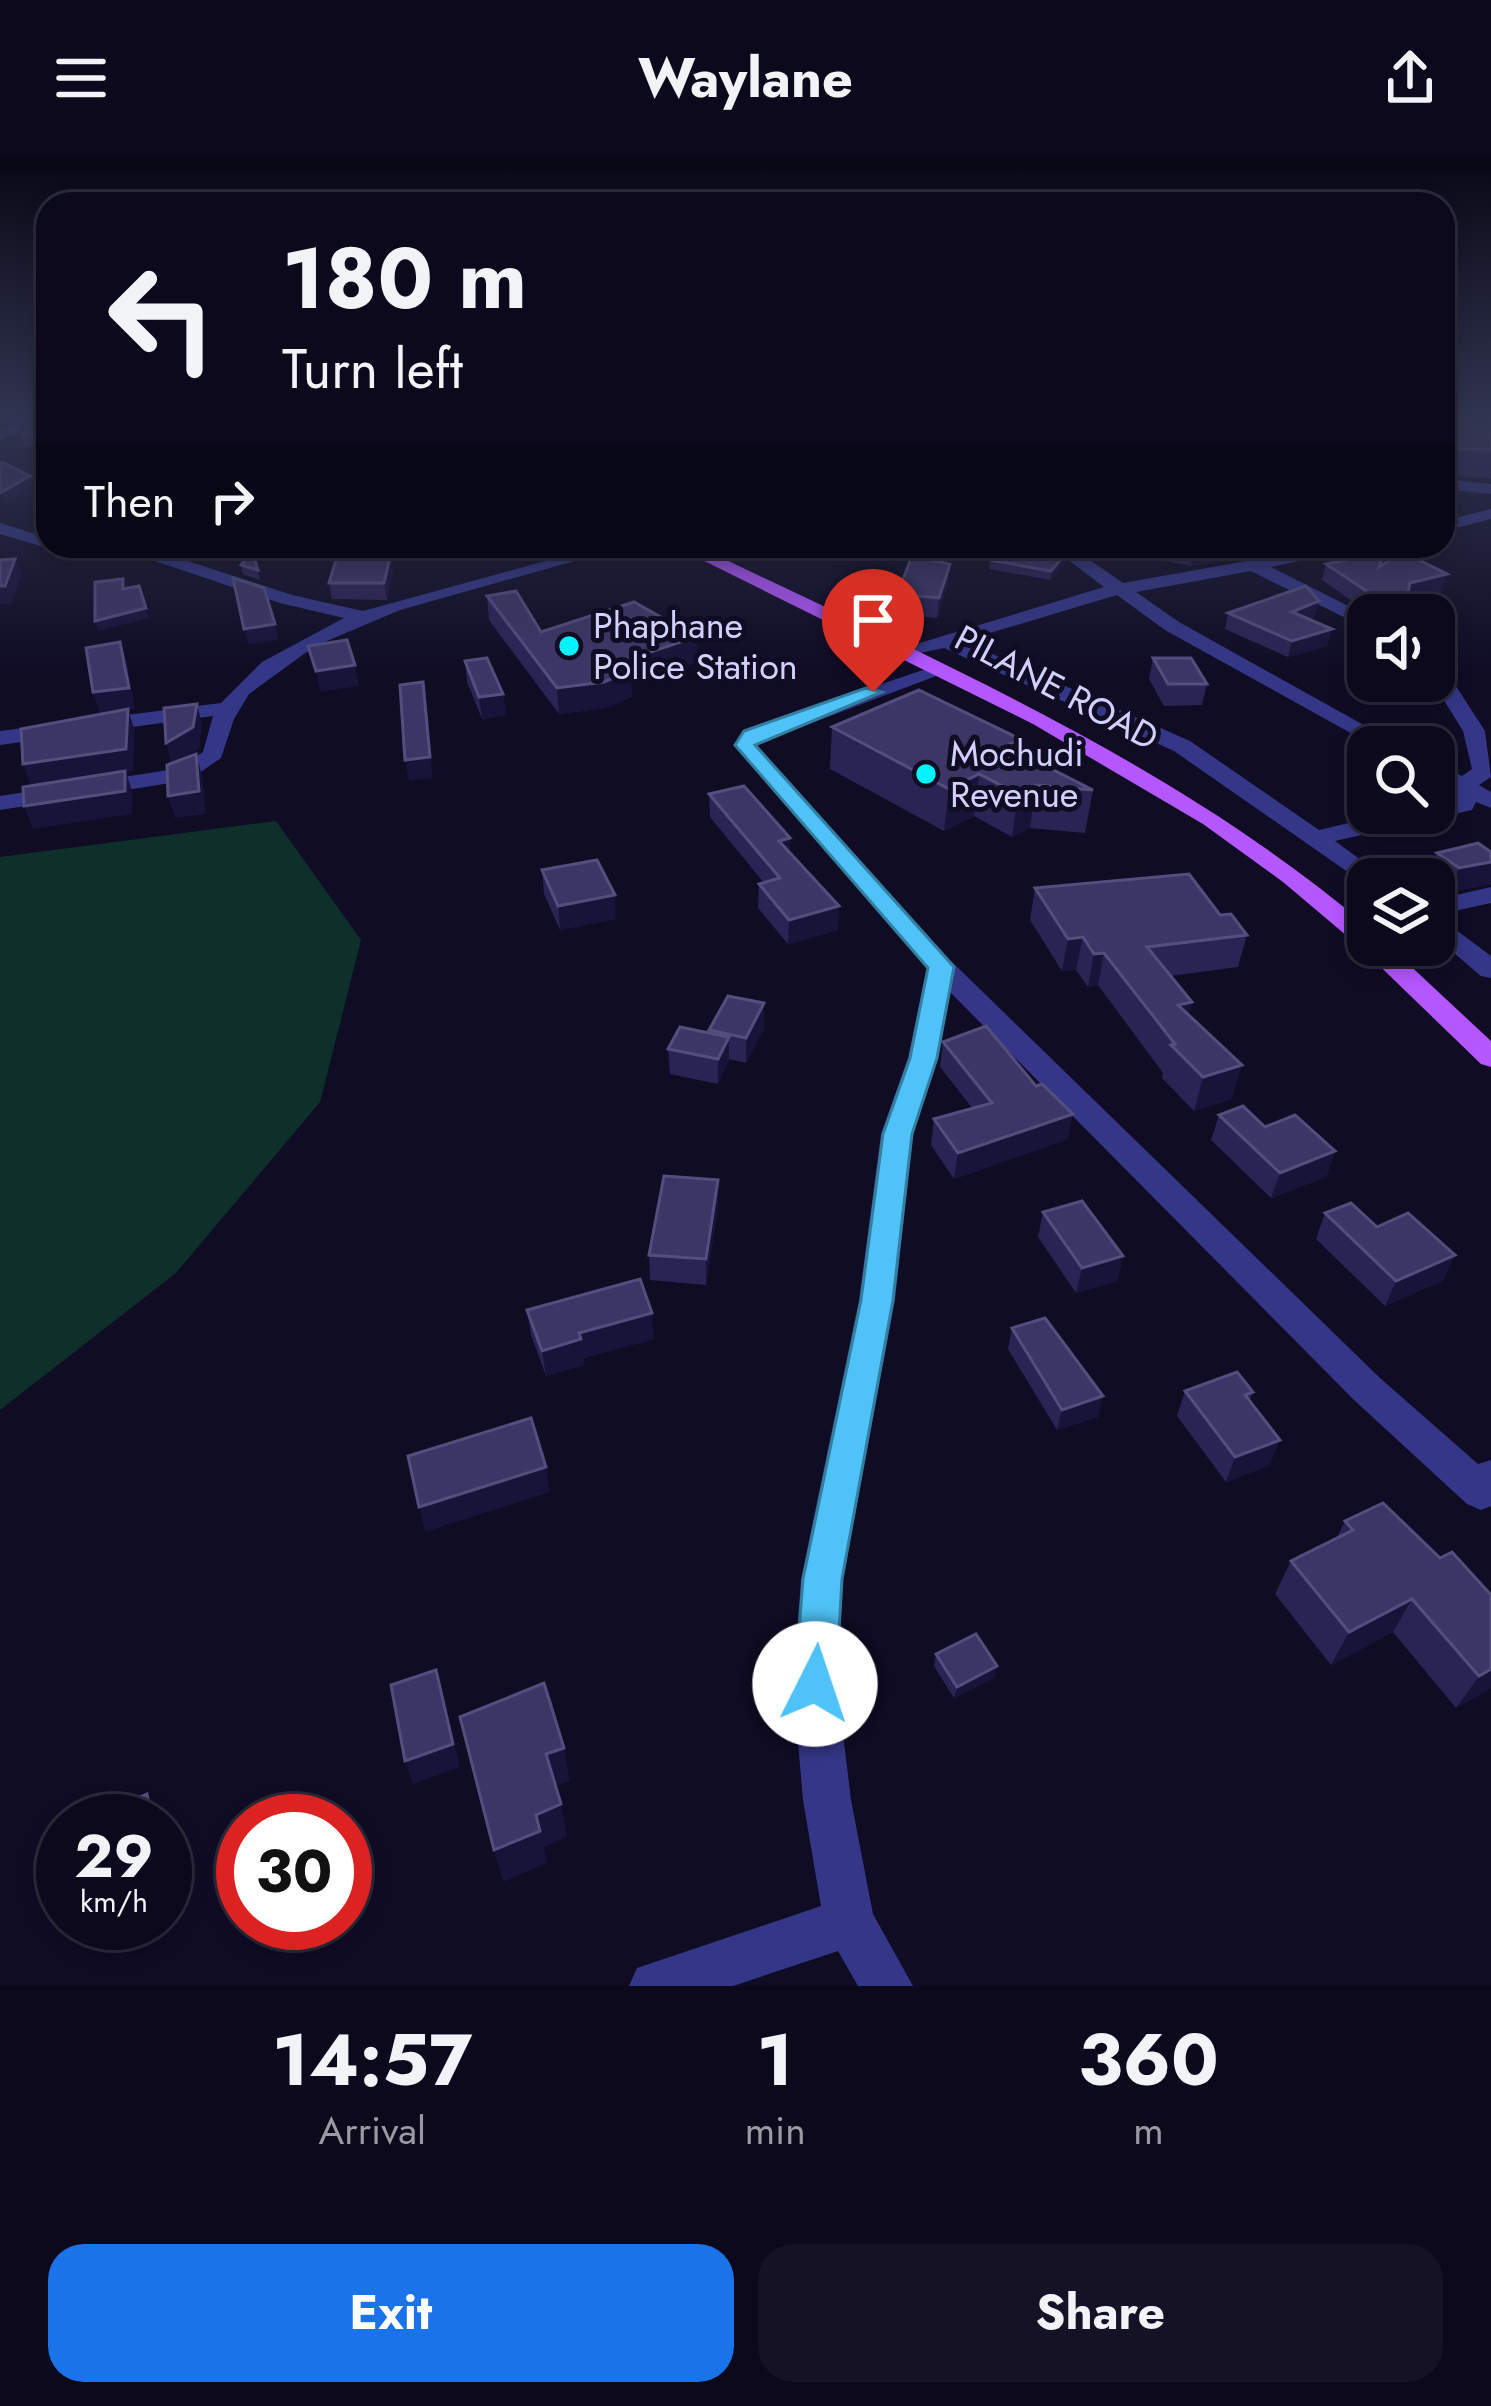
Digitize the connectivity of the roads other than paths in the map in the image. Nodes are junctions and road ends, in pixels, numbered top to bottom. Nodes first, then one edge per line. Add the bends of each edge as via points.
1 (1491, 514) edge
2 (1455, 523) edge
3 (0, 528) edge
4 (36, 540) edge
5 (178, 558) edge
6 (576, 558) edge
7 (707, 558) edge
8 (1075, 558) edge
9 (1291, 558) edge
10 (1251, 565) junction
11 (1117, 590) junction
12 (1347, 613) edge
13 (366, 616) junction
14 (949, 642) junction
15 (907, 653) junction
16 (942, 670) junction
17 (1455, 701) edge
18 (228, 708) junction
19 (1355, 726) edge
20 (0, 738) edge
21 (1488, 769) edge
22 (1455, 782) edge
23 (1463, 786) junction
24 (1491, 801) edge
25 (0, 803) edge
26 (1455, 807) edge
27 (1347, 831) edge
28 (1316, 838) junction
29 (1347, 860) edge
30 (1491, 895) edge
31 (1455, 903) edge
32 (1347, 922) edge
33 (1455, 940) edge
34 (1397, 966) edge
35 (941, 967) junction
36 (1491, 970) edge
37 (1491, 1057) edge
38 (1488, 1490) edge
39 (849, 1922) junction
40 (655, 1986) edge
41 (887, 1986) edge

1 - 2 street
3 - 4 street
5 - 13 street via 287,599
6 - 13 street
7 - 15 main road, PILANE ROAD
8 - 11 street
9 - 10 street
10 - 11 street
10 - 12 street
11 - 14 street
11 - 19 street
13 - 18 street via 268,667
14 - 15 street
14 - 28 street via 1182,746
15 - 16 main road, PILANE ROAD
16 - 32 main road, PILANE ROAD via 1175,794
16 - 35 street via 775,726 745,745
17 - 21 street
18 - 20 street
18 - 25 street via 217,755 205,765
21 - 23 street
22 - 23 street
23 - 24 street
23 - 26 street via 1464,805
27 - 28 street
28 - 29 street
30 - 31 street
33 - 36 street
34 - 37 main road, PILANE ROAD
35 - 38 street via 1367,1389
35 - 39 street via 897,1134 877,1300 822,1579 815,1684
39 - 40 street
39 - 41 street

